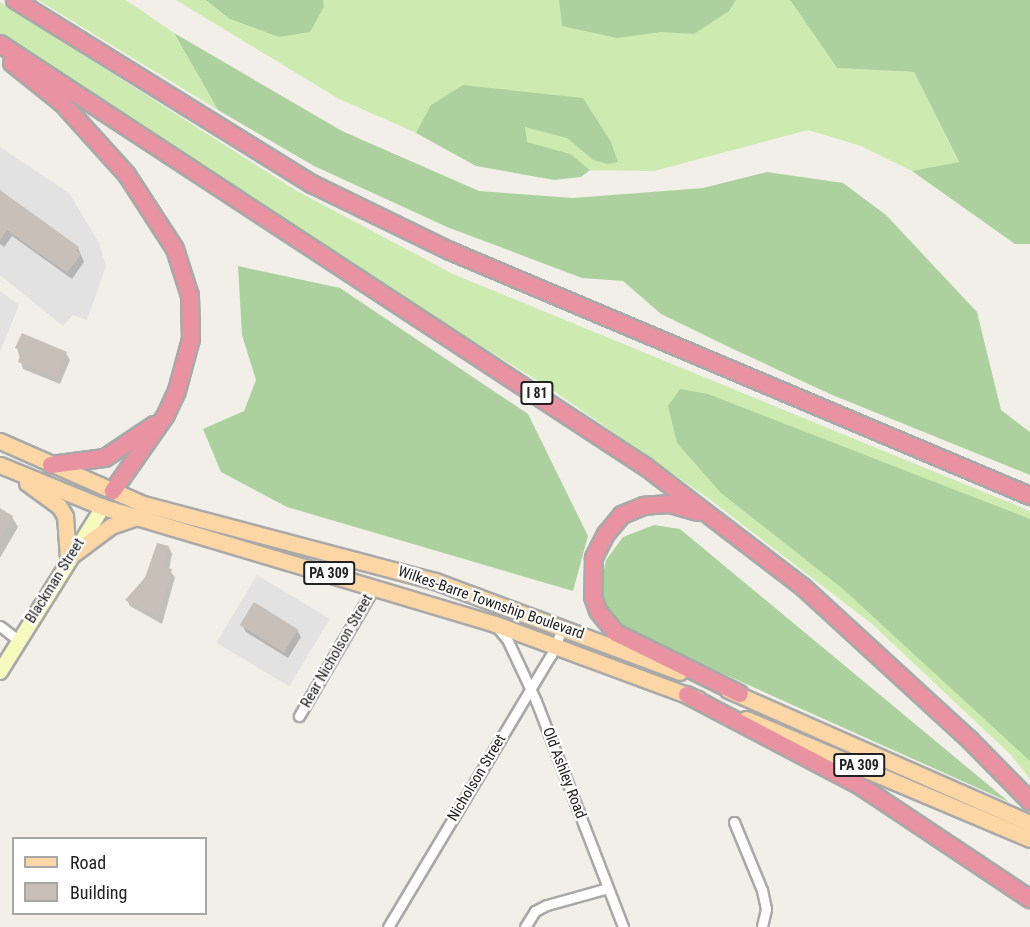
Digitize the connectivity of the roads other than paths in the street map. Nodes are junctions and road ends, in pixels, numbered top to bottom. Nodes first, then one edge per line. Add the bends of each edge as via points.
1 (15, 0) edge
2 (0, 44) edge
3 (0, 53) edge
4 (166, 415) junction
5 (0, 441) edge
6 (51, 465) junction
7 (5, 468) edge
8 (113, 491) junction
9 (1030, 496) edge
10 (103, 507) junction
11 (137, 517) junction
12 (735, 534) junction
13 (68, 558) junction
14 (375, 586) junction
15 (495, 624) junction
16 (0, 626) edge
17 (563, 627) junction
18 (18, 640) junction
19 (555, 644) junction
20 (0, 672) edge
21 (530, 689) junction
22 (740, 694) junction
23 (687, 695) junction
24 (299, 716) dead end
25 (1030, 801) edge
26 (734, 822) dead end
27 (1030, 823) edge
28 (1030, 839) edge
29 (608, 888) junction
30 (1030, 898) edge
31 (388, 927) edge
32 (525, 927) edge
33 (623, 927) edge
34 (762, 927) edge

1 - 9 highway via 312,184 450,251
2 - 12 highway, I 81 via 532,389 646,466
3 - 4 highway via 63,103 94,137 145,199 175,249 192,318 183,375
4 - 6 highway via 105,458
4 - 8 highway
5 - 6 main road, Wilkes-Barre Township Boulevard
6 - 8 main road, Wilkes-Barre Township Boulevard
7 - 10 main road, Wilkes-Barre Township Boulevard
7 - 13 main road via 58,506 68,529
8 - 10 main road, Blackman Street
8 - 17 main road, Wilkes-Barre Township Boulevard via 143,504 435,581
10 - 11 main road, Wilkes-Barre Township Boulevard / PA 309
10 - 13 main road, Blackman Street
11 - 13 main road via 111,526
11 - 14 main road, Wilkes-Barre Township Boulevard / PA 309
12 - 22 highway via 682,506 633,509 612,525 599,545 591,584 598,611 616,633
12 - 25 highway, I 81 via 803,587 883,659
13 - 18 main road, Blackman Street
14 - 15 main road, Wilkes-Barre Township Boulevard / PA 309
14 - 24 street, Rear Nicholson Street
15 - 19 main road, Wilkes-Barre Township Boulevard / PA 309
15 - 21 street, Old Ashley Road via 507,639
16 - 18 street
17 - 19 street, Nicholson Street
17 - 22 main road, Wilkes-Barre Township Boulevard
18 - 20 main road, Blackman Street
19 - 21 street, Nicholson Street
19 - 23 main road, Wilkes-Barre Township Boulevard / PA 309
21 - 29 street, Old Ashley Road
21 - 31 street, Nicholson Street
22 - 27 main road, PA 309
23 - 28 main road, PA 309
23 - 30 highway via 862,787
26 - 34 street via 762,890 766,909
29 - 32 street via 547,905 535,911
29 - 33 street, Old Ashley Road

